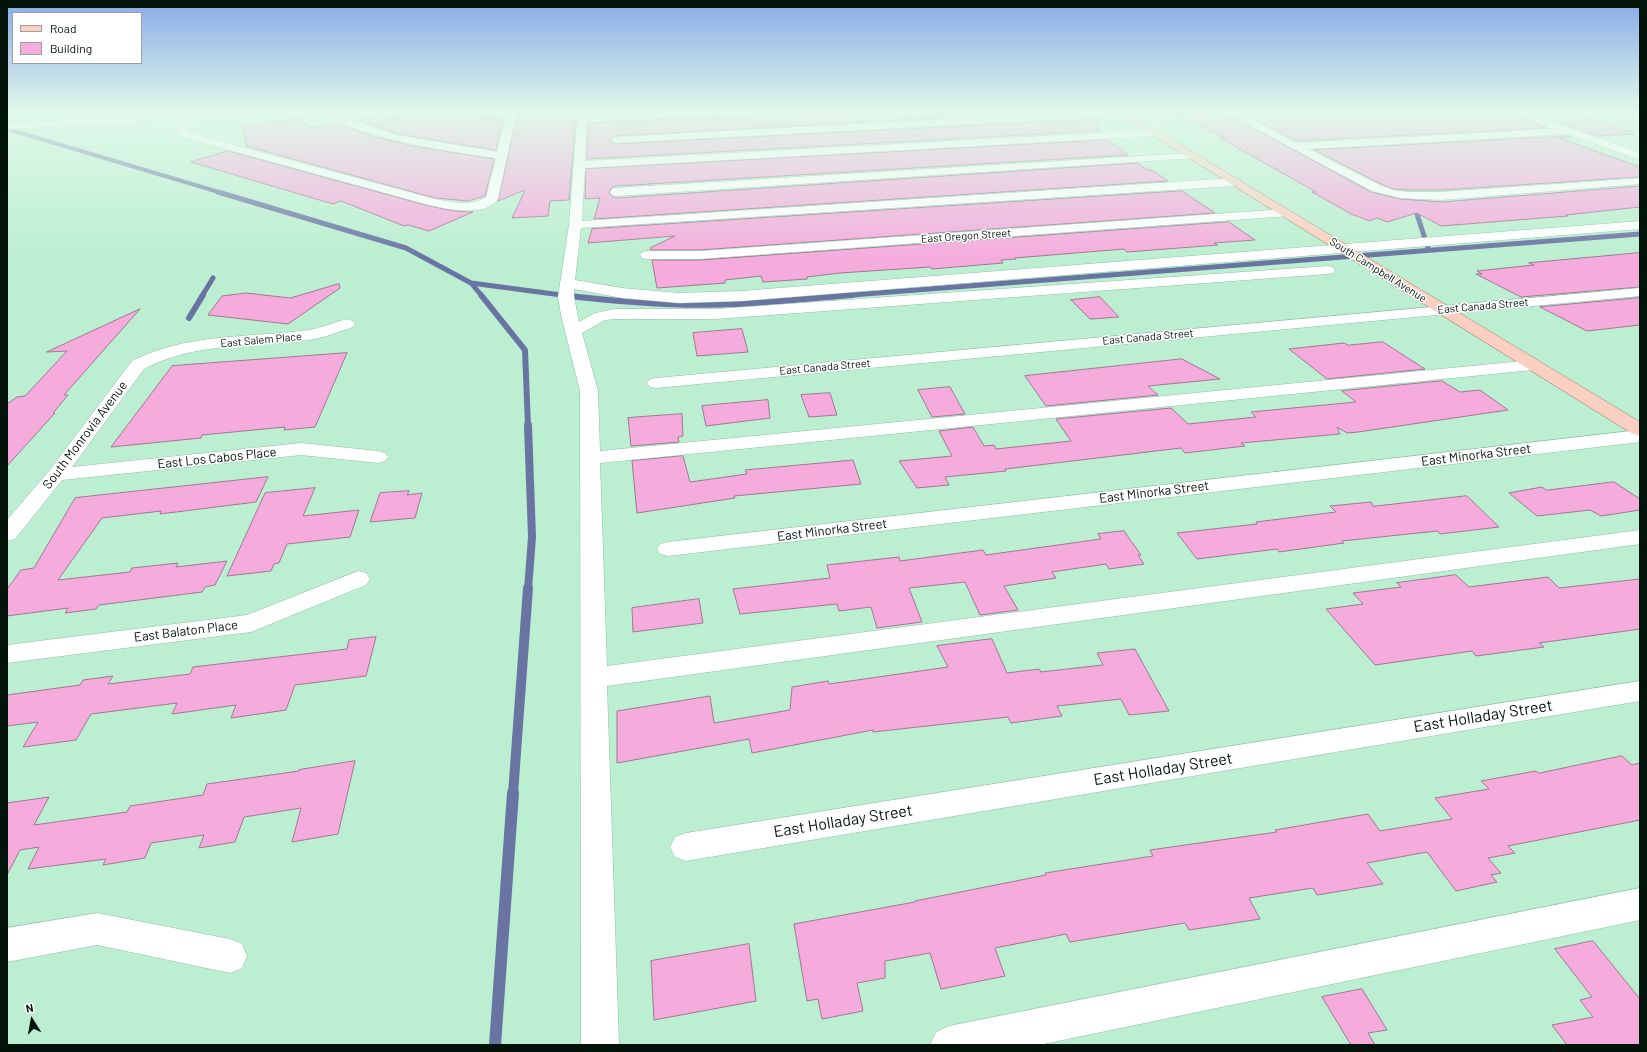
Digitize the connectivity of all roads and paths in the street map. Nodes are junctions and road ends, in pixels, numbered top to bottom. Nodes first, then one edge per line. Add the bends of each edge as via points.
1 (275, 159) edge
2 (500, 159) edge
3 (579, 159) edge
4 (685, 159) edge
5 (1141, 159) edge
6 (1195, 159) edge
7 (1320, 159) edge
8 (579, 165) junction
9 (1640, 181) edge
10 (1234, 182) junction
11 (616, 192) dead end
12 (1285, 213) junction
13 (575, 225) junction
14 (1640, 225) edge
15 (1346, 250) junction
16 (647, 255) dead end
17 (1328, 270) dead end
18 (567, 283) junction
19 (1640, 292) edge
20 (1443, 310) junction
21 (347, 324) dead end
22 (573, 331) junction
23 (187, 332) dead end
24 (174, 350) junction
25 (1533, 365) junction
26 (656, 383) dead end
27 (1640, 430) edge
28 (1640, 436) edge
29 (378, 457) dead end
30 (592, 458) junction
31 (56, 475) junction
32 (7, 534) edge
33 (1640, 537) edge
34 (668, 549) dead end
35 (358, 579) dead end
36 (7, 654) edge
37 (594, 678) junction
38 (1640, 690) edge
39 (686, 847) dead end
40 (1640, 904) edge
41 (7, 945) edge
42 (230, 956) dead end
43 (600, 1045) edge
44 (949, 1045) edge

1 - 2 street via 433,202 459,206 483,206 492,199
3 - 8 street
4 - 8 street
5 - 11 street
6 - 10 main road, South Campbell Avenue
7 - 9 street via 1376,188 1402,197
8 - 13 street
10 - 12 main road, South Campbell Avenue
10 - 13 street
12 - 15 main road, South Campbell Avenue
12 - 16 street, East Oregon Street via 700,255
13 - 18 street
14 - 15 street
15 - 18 street via 741,296 622,293
15 - 20 main road, South Campbell Avenue
17 - 22 street via 716,314 615,314 601,316
18 - 22 street via 566,297
19 - 20 street, East Canada Street
20 - 25 main road, South Campbell Avenue
20 - 26 street, East Canada Street
21 - 24 street, East Salem Place via 309,335
22 - 30 street via 589,391
23 - 24 street
24 - 31 street, South Monrovia Avenue via 138,365
25 - 27 main road, South Campbell Avenue
25 - 30 street
28 - 34 street, East Minorka Street
29 - 31 street, East Los Cabos Place via 301,449
30 - 37 street
31 - 32 street, South Monrovia Avenue
33 - 37 street
35 - 36 street, East Balaton Place via 251,622
37 - 43 street
38 - 39 street, East Holladay Street
40 - 44 street
41 - 42 street via 98,929

